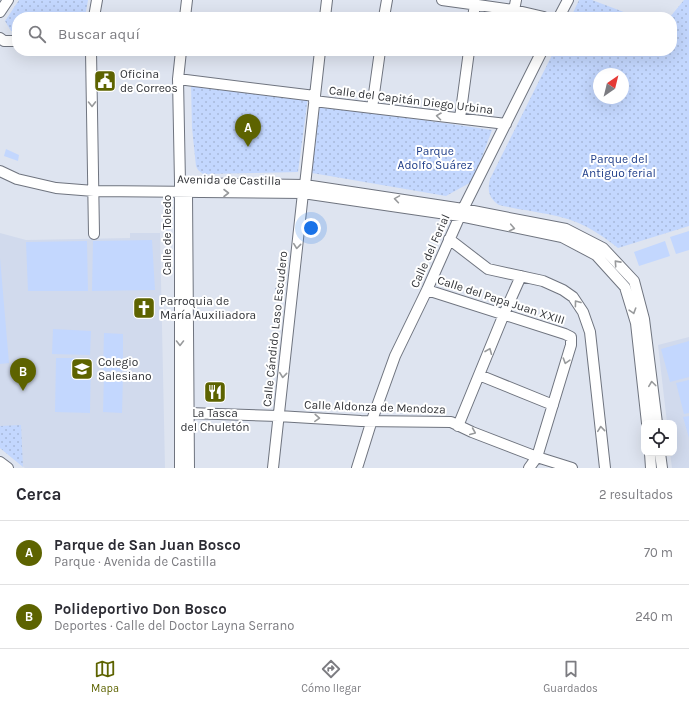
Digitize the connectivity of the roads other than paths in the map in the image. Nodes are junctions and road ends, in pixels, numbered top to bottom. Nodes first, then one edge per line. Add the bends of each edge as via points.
1 (8, 0) edge
2 (97, 0) edge
3 (187, 0) edge
4 (327, 0) edge
5 (387, 0) edge
6 (442, 0) edge
7 (447, 0) edge
8 (568, 0) edge
9 (475, 5) junction
10 (515, 5) edge
11 (0, 12) edge
12 (95, 12) edge
13 (186, 12) edge
14 (326, 12) edge
15 (385, 12) edge
16 (474, 12) edge
17 (532, 12) edge
18 (562, 12) edge
19 (0, 38) edge
20 (12, 41) edge
21 (91, 56) edge
22 (180, 56) edge
23 (319, 56) edge
24 (379, 56) edge
25 (468, 56) edge
26 (540, 56) edge
27 (178, 79) junction
28 (314, 98) junction
29 (372, 108) junction
30 (460, 118) junction
31 (506, 124) junction
32 (0, 172) edge
33 (182, 189) junction
34 (304, 189) junction
35 (94, 191) junction
36 (461, 213) junction
37 (94, 234) dead end
38 (450, 239) junction
39 (521, 276) junction
40 (427, 290) junction
41 (504, 314) junction
42 (479, 375) junction
43 (553, 405) junction
44 (188, 413) junction
45 (278, 416) junction
46 (372, 420) junction
47 (646, 420) edge
48 (657, 420) edge
49 (458, 426) junction
50 (650, 456) edge
51 (660, 456) edge
52 (536, 457) junction
53 (0, 462) edge
54 (361, 467) edge
55 (8, 468) edge
56 (180, 468) edge
57 (189, 468) edge
58 (273, 468) edge
59 (529, 468) edge
60 (570, 468) edge
61 (605, 468) edge
62 (651, 468) edge
63 (662, 468) edge

1 - 11 street
2 - 12 street
3 - 13 street
4 - 14 street
5 - 15 street
6 - 7 street
7 - 9 street
8 - 18 street
9 - 10 street
9 - 16 street
10 - 17 street
19 - 20 street
21 -> 35 street
22 - 27 street, Calle de Toledo
23 - 28 street, Calle Cándido Laso Escudero
24 - 29 street
25 - 30 street
26 - 31 street, Calle del Ferial
27 - 28 street, Calle del Capitán Diego Urbina
27 - 33 street, Calle de Toledo
28 - 29 street, Calle del Capitán Diego Urbina
28 - 34 street, Calle Cándido Laso Escudero
30 -> 29 street, Calle del Capitán Diego Urbina
30 - 31 street, Calle del Capitán Diego Urbina
31 - 36 street, Calle del Ferial
32 - 35 street, Avenida de Castilla via 17,179 56,188
33 - 34 street, Avenida de Castilla
33 - 35 street, Avenida de Castilla
33 - 44 street, Calle de Toledo
33 -> 56 street, Calle de Toledo
34 - 36 street, Avenida de Castilla
34 -> 45 street, Calle Cándido Laso Escudero
35 - 37 street
36 - 38 street, Calle del Ferial
36 -> 47 street via 562,237 596,255 625,287 636,323
48 -> 36 street via 644,319 634,281 603,248 566,229
38 - 39 street via 488,270
38 - 40 street, Calle del Ferial
39 - 41 street
61 -> 39 street via 590,332 584,312 573,297 563,290 543,281
40 - 41 street, Calle del Papa Juan XXIII
40 - 46 street, Calle del Ferial via 395,356
42 -> 41 street
41 -> 43 street, Calle del Papa Juan XXIII via 571,337 571,345
42 - 43 street
42 - 49 street
43 - 52 street, Calle del Papa Juan XXIII
44 - 45 street, Calle Aldonza de Mendoza
44 - 57 street, Calle de Toledo
45 -> 46 street, Calle Aldonza de Mendoza
45 - 58 street, Calle Cándido Laso Escudero
46 - 49 street, Calle Aldonza de Mendoza via 451,422
46 - 54 street, Calle del Ferial
49 -> 52 street, Calle Aldonza de Mendoza
50 - 62 street
51 - 63 street
52 - 59 street, Calle del Papa Juan XXIII
52 - 60 street, Calle Aldonza de Mendoza
53 - 55 street

